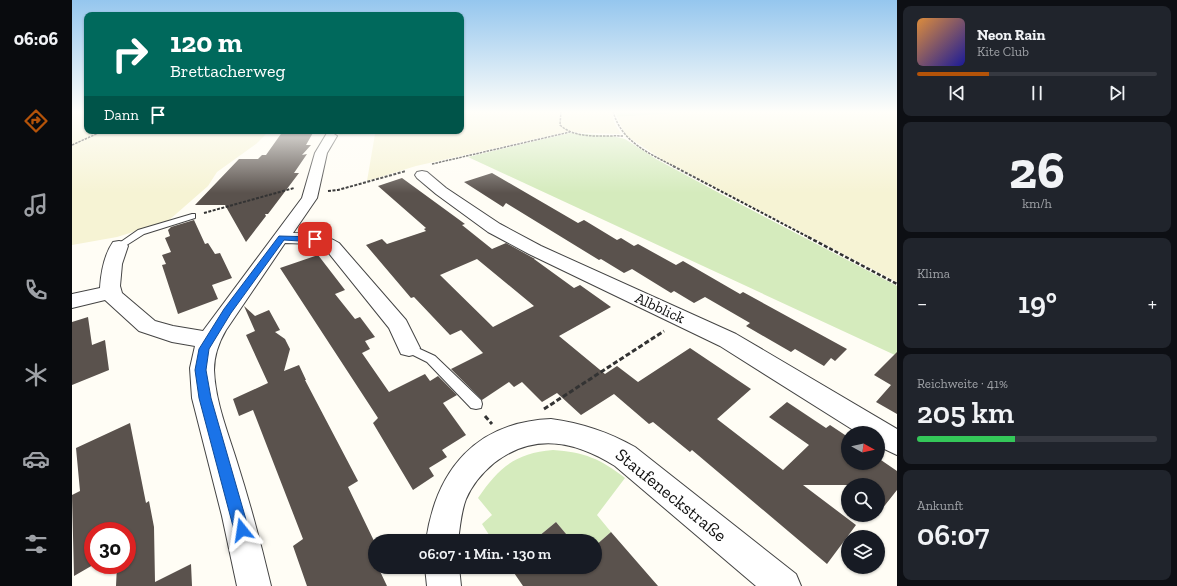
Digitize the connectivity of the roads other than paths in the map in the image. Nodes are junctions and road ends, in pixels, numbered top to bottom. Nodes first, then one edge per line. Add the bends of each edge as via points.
1 (330, 138) edge
2 (420, 170) road end
3 (192, 216) road end
4 (282, 238) junction
5 (119, 246) joint
6 (110, 292) junction
7 (72, 301) edge
8 (208, 340) junction
9 (409, 348) joint
10 (476, 404) dead end
11 (897, 443) edge
12 (443, 534) edge
13 (443, 574) edge
14 (254, 586) edge
15 (444, 586) edge
16 (784, 586) edge

1 - 4 street via 321,153 313,188 306,203
2 - 11 street, Albblick via 472,214 506,235 748,351
3 - 5 lane via 141,232
4 - 8 street
4 - 9 street via 315,239 334,247 398,325
5 - 6 street via 113,264
6 - 7 street
6 - 8 street via 147,326 172,334
8 - 14 street via 202,360 202,381
9 - 10 lane via 431,359
12 - 16 street, Staufeneckstraße via 448,502 463,474 473,463 492,448 515,437 536,432 558,431 595,439 619,452
13 - 15 street

